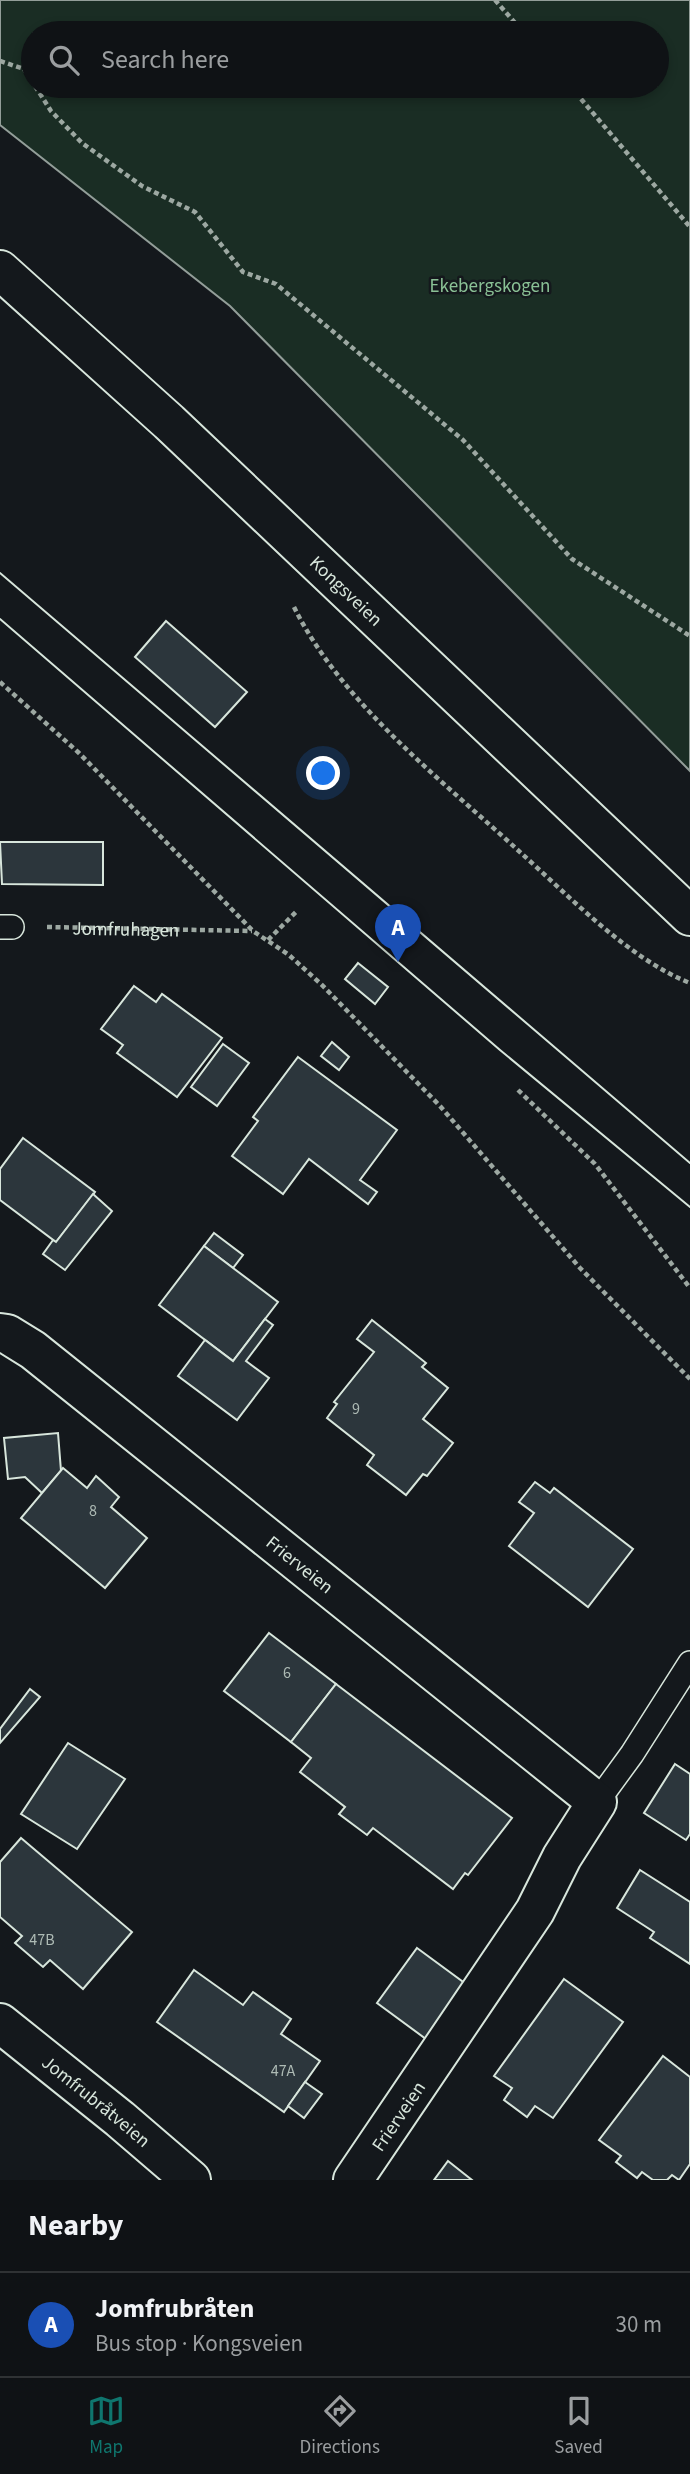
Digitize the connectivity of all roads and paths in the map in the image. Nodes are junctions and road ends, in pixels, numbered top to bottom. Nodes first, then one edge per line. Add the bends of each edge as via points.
1 (495, 0) edge
2 (513, 21) edge
3 (0, 61) edge
4 (21, 68) edge
5 (43, 98) edge
6 (580, 98) edge
7 (690, 227) edge
8 (0, 270) edge
9 (288, 596) dead end
10 (690, 636) edge
11 (0, 682) edge
12 (296, 912) dead end
13 (690, 916) edge
14 (6, 927) edge
15 (253, 931) junction
16 (268, 940) junction
17 (690, 983) edge
18 (517, 1090) dead end
19 (690, 1288) edge
20 (0, 1333) edge
21 (690, 1379) edge
22 (690, 1662) edge
23 (597, 1802) junction
24 (0, 2022) edge
25 (191, 2180) edge
26 (354, 2180) edge

1 - 2 path
3 - 4 path
5 - 10 path via 82,143 142,186 195,212 243,272 276,284 463,440 572,559
6 - 7 path
8 - 13 street, Kongsveien via 169,422
9 - 17 path via 336,674 434,774 612,933 669,975
11 - 15 path via 79,753
12 - 16 path
14 - 15 path, Jomfruhagen
15 - 16 path
16 - 21 path via 321,985 440,1105 580,1268
18 - 19 path via 595,1164
20 - 23 street, Frierveien via 33,1350
22 - 23 lane, Frierveien
23 - 26 street, Frierveien via 535,1911
24 - 25 street, Jomfrubråtveien

